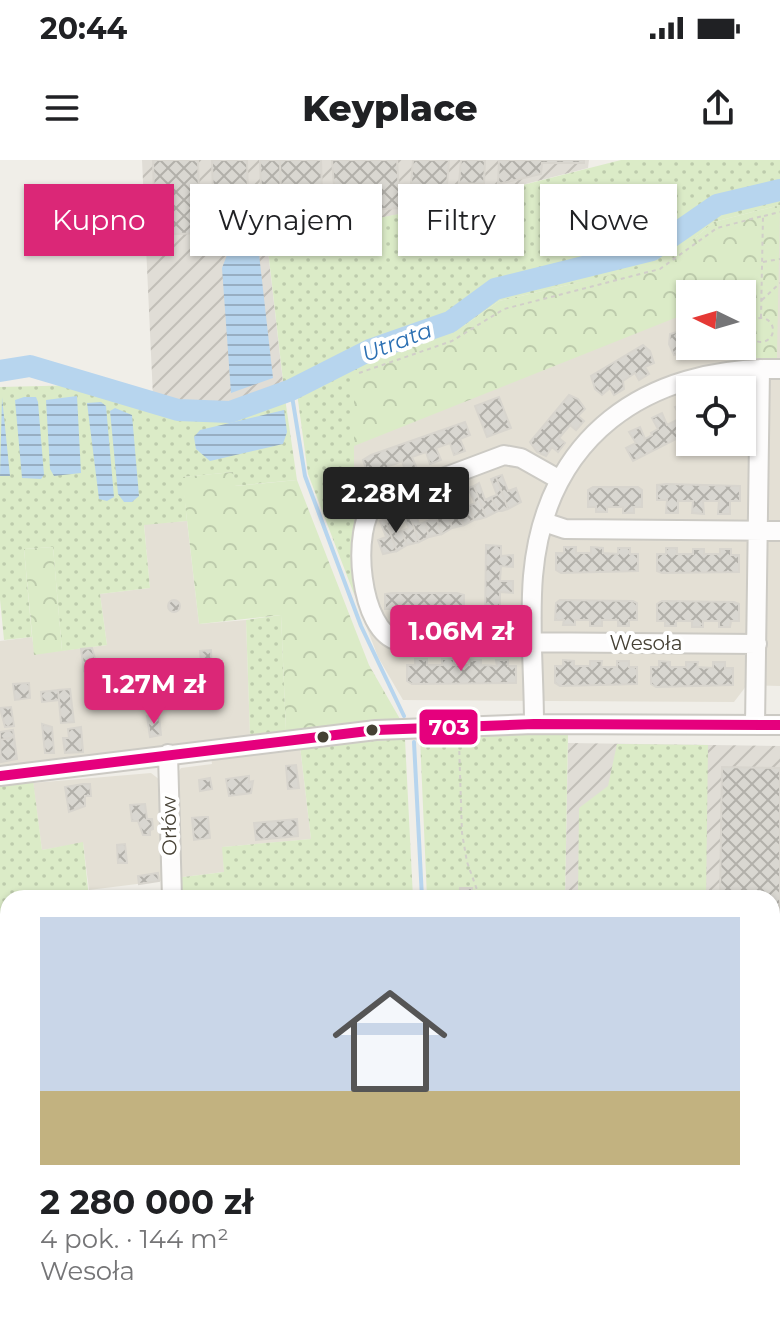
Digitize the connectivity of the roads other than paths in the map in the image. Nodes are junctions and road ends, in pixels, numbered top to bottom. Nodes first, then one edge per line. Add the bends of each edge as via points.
1 (760, 369) junction
2 (780, 369) edge
3 (560, 480) junction
4 (544, 522) junction
5 (760, 530) junction
6 (780, 531) edge
7 (534, 642) junction
8 (757, 644) junction
9 (534, 724) junction
10 (755, 725) junction
11 (780, 725) edge
12 (168, 754) junction
13 (0, 776) edge
14 (172, 890) edge

1 - 2 street
1 - 3 street via 693,377 649,393 593,434
1 - 5 street
3 - 4 street
3 - 7 street, Wesoła via 521,458 504,455 376,503 364,521 366,594 383,634 399,641
4 - 5 street via 565,529
4 - 7 street via 533,575
5 - 6 street
5 - 8 street
7 - 8 street, Wesoła
7 - 9 street
8 - 10 street
9 - 10 street
9 - 12 street via 376,730
10 - 11 street
12 - 13 street
12 - 14 street, Orłów

